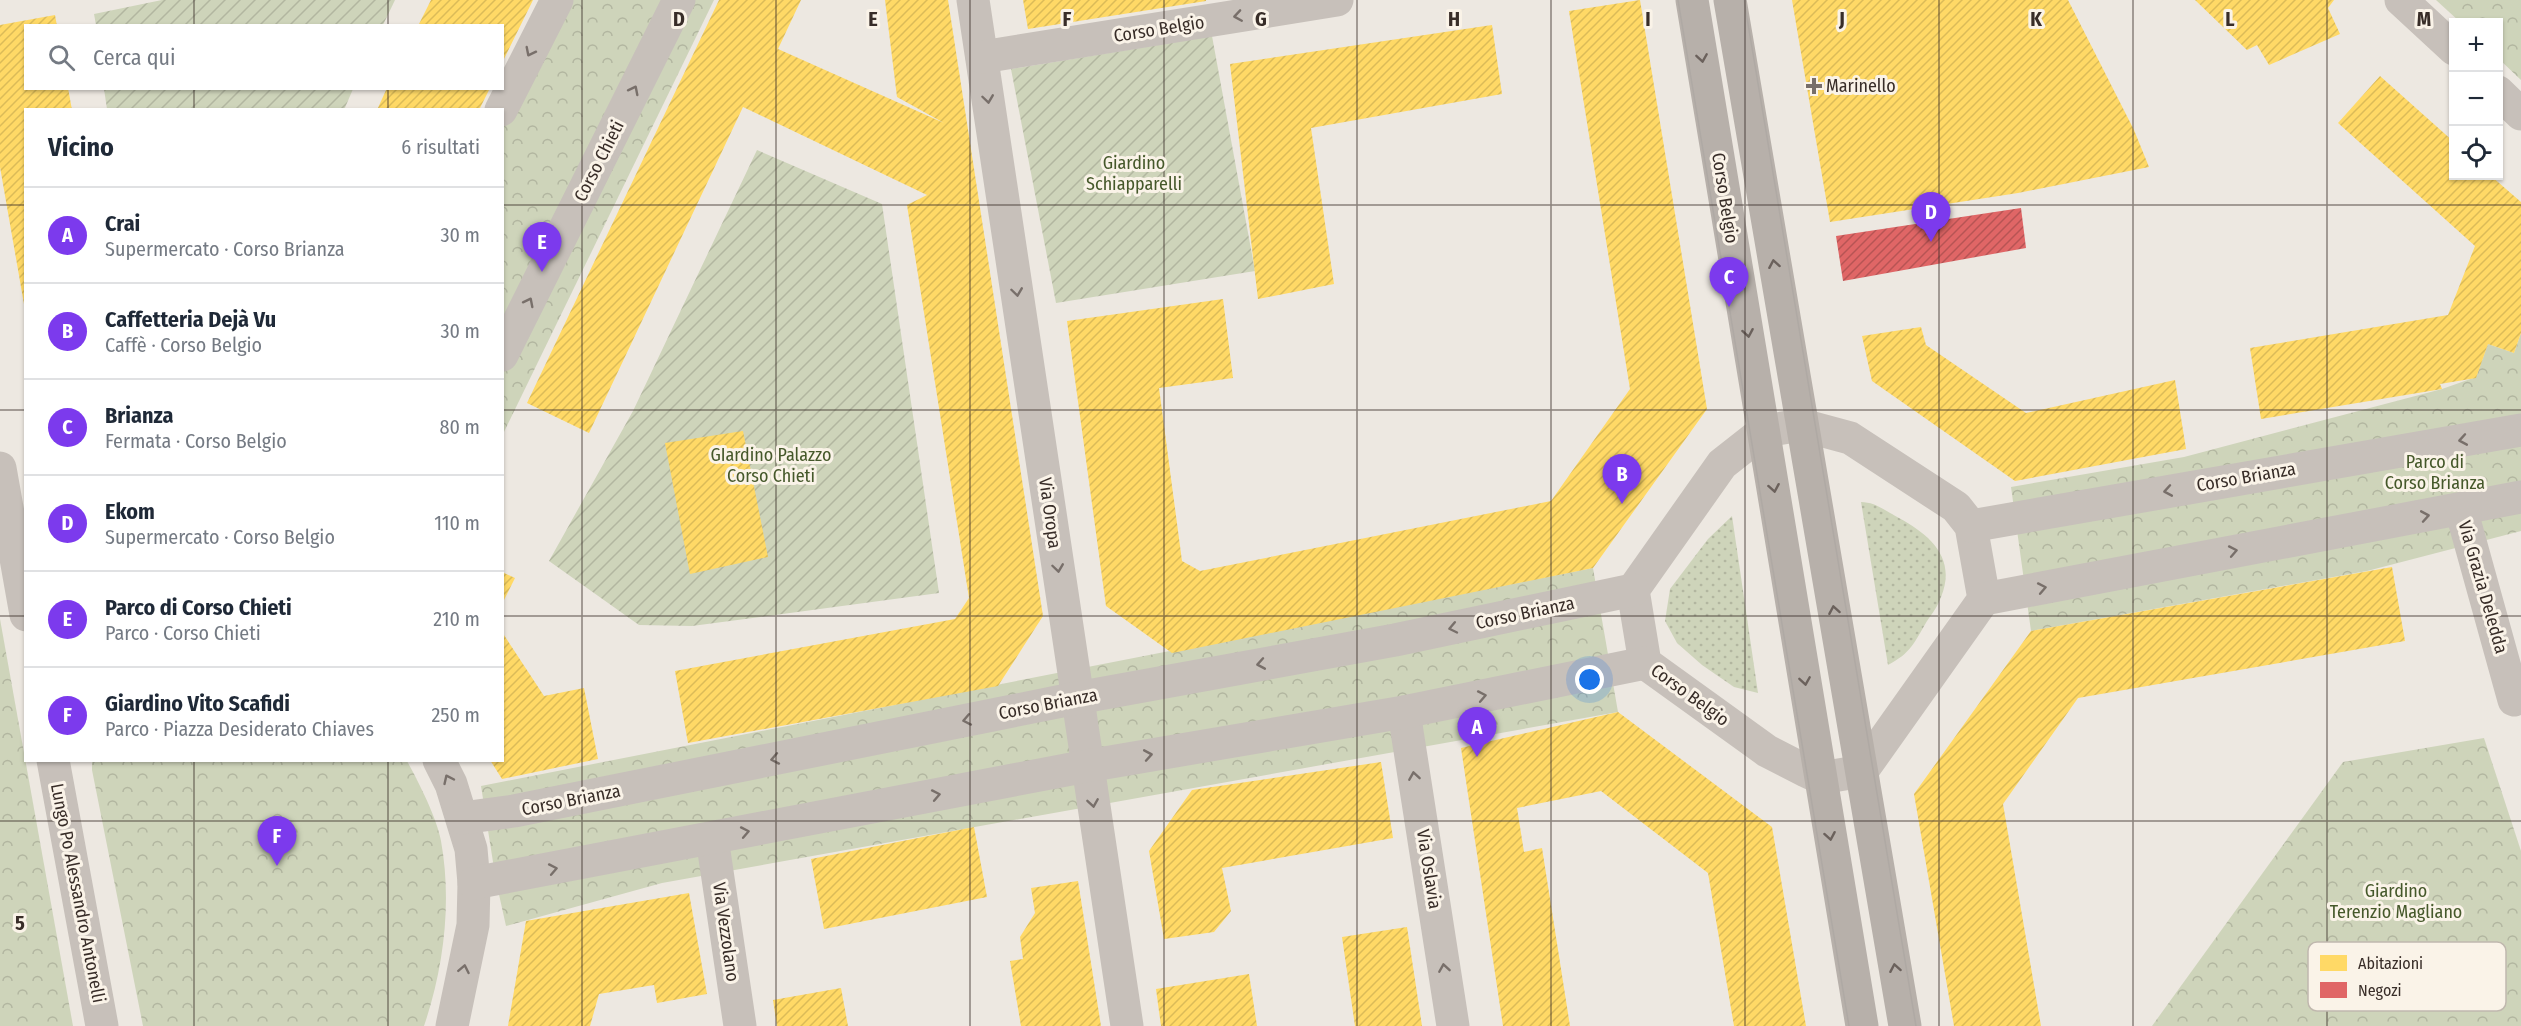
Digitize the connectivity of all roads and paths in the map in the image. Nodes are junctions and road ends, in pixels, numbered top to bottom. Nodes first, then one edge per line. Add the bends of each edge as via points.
1 (557, 0) edge
2 (680, 0) edge
3 (973, 0) edge
4 (1337, 0) edge
5 (1692, 0) edge
6 (1730, 0) edge
7 (2401, 0) edge
8 (2449, 44) edge
9 (982, 57) junction
10 (2503, 96) edge
11 (502, 108) edge
12 (2521, 114) edge
13 (504, 351) edge
14 (1802, 425) junction
15 (2521, 430) edge
16 (1764, 431) junction
17 (0, 468) edge
18 (2521, 497) edge
19 (2461, 509) junction
20 (1971, 526) junction
21 (1634, 590) junction
22 (1984, 598) junction
23 (24, 604) edge
24 (1645, 663) junction
25 (1077, 698) junction
26 (2514, 700) dead end
27 (1404, 712) junction
28 (53, 762) edge
29 (441, 762) edge
30 (1087, 766) junction
31 (1862, 771) junction
32 (1821, 778) junction
33 (462, 818) junction
34 (712, 838) junction
35 (474, 883) junction
36 (102, 1026) edge
37 (452, 1026) edge
38 (740, 1026) edge
39 (1126, 1026) edge
40 (1453, 1026) edge
41 (1862, 1026) edge
42 (1905, 1026) edge

1 -> 11 street
13 -> 2 street, Corso Chieti
3 - 9 street, Via Oropa
4 -> 9 street, Corso Belgio
5 -> 16 main road, Corso Belgio
14 -> 6 main road, Corso Belgio
7 - 8 street
9 -> 25 street, Via Oropa
10 - 12 street
14 - 16 street
14 - 20 street via 1850,438 1956,507
31 -> 14 main road, Corso Belgio
15 -> 20 street, Corso Brianza
16 - 21 street via 1722,464
16 -> 32 main road, Corso Belgio
17 - 23 street
18 - 19 street
22 -> 19 street
19 - 26 street, Via Grazia Deledda
20 - 22 street
21 - 24 street, Corso Belgio
21 -> 25 street, Corso Brianza via 1395,640
22 - 31 street
27 -> 24 street
24 - 32 street, Corso Belgio via 1767,751
25 - 30 street, Via Oropa
25 -> 33 street, Corso Brianza via 525,809
30 -> 27 street
40 -> 27 street, Via Oslavia
28 - 36 street, Lungo Po Alessandro Antonelli
33 -> 29 street
34 -> 30 street
30 -> 39 street, Via Oropa
31 - 32 street
42 -> 31 main road, Corso Belgio
32 -> 41 main road, Corso Belgio
33 - 35 street via 471,849
35 -> 34 street
34 - 38 street, Via Vezzolano
37 -> 35 street via 473,925

